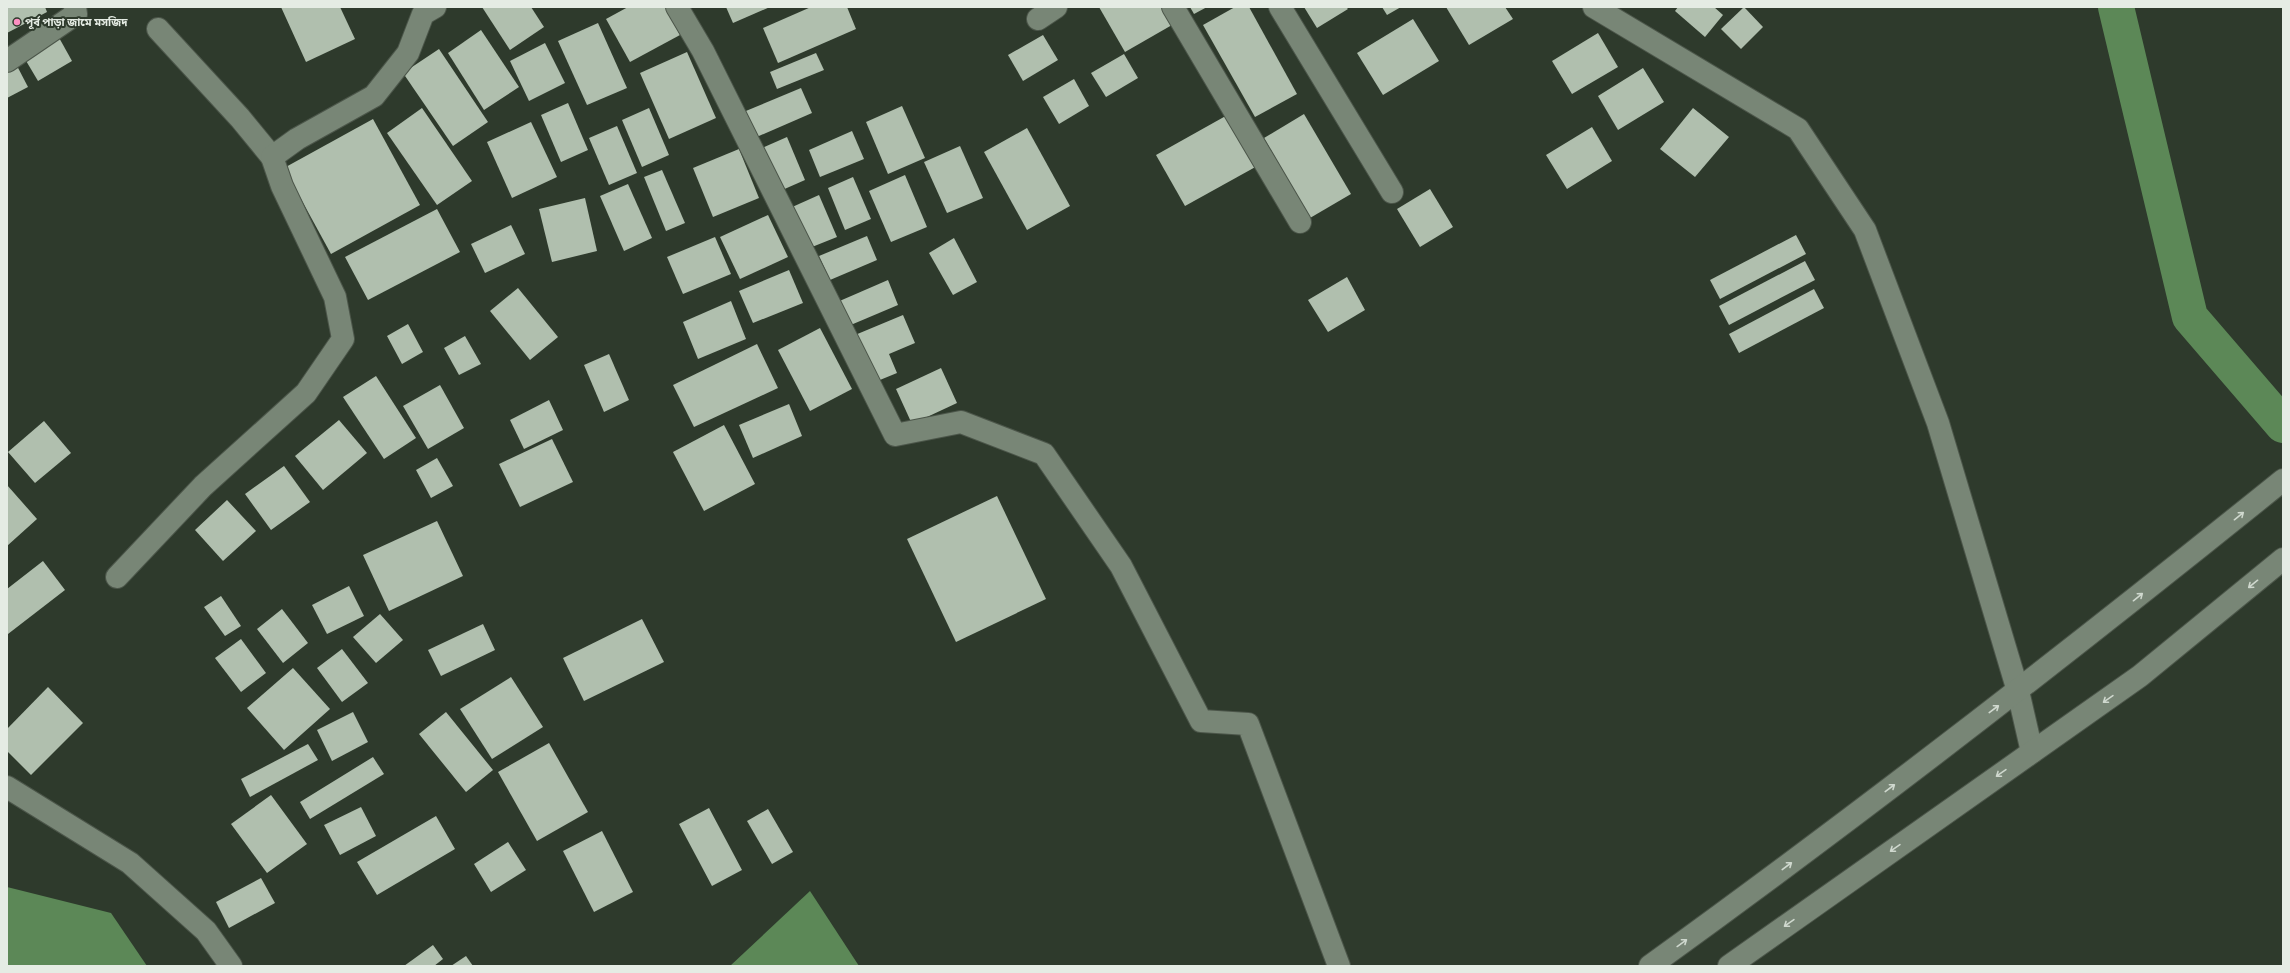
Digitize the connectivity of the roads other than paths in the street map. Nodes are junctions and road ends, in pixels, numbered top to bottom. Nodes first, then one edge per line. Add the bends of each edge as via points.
1 (75, 7) edge
2 (434, 7) edge
3 (677, 7) edge
4 (1056, 7) edge
5 (1173, 7) edge
6 (1280, 7) edge
7 (1594, 7) edge
8 (1038, 19) dead end
9 (158, 29) dead end
10 (7, 61) edge
11 (272, 157) junction
12 (1392, 192) dead end
13 (1300, 222) dead end
14 (2283, 480) edge
15 (2283, 559) edge
16 (117, 577) dead end
17 (2018, 691) junction
18 (2032, 752) junction
19 (7, 787) edge
20 (231, 966) edge
21 (1339, 966) edge
22 (1650, 966) edge
23 (1729, 966) edge

1 - 10 street via 76,14
2 - 11 street via 423,14 408,53 374,96 297,139
3 - 21 street via 703,51 895,435 961,422 1044,454 1121,566 1201,721 1248,724
4 - 8 street
5 - 13 street
6 - 12 street
7 - 17 street via 1798,129 1865,230 1938,423
9 - 11 street via 240,118
11 - 16 street via 282,186 335,297 343,339 306,393 203,486
17 -> 14 street via 2108,622
15 -> 18 street via 2140,676
17 - 18 street
22 -> 17 street via 1739,902
18 -> 23 street
19 - 20 street via 130,863 206,931

